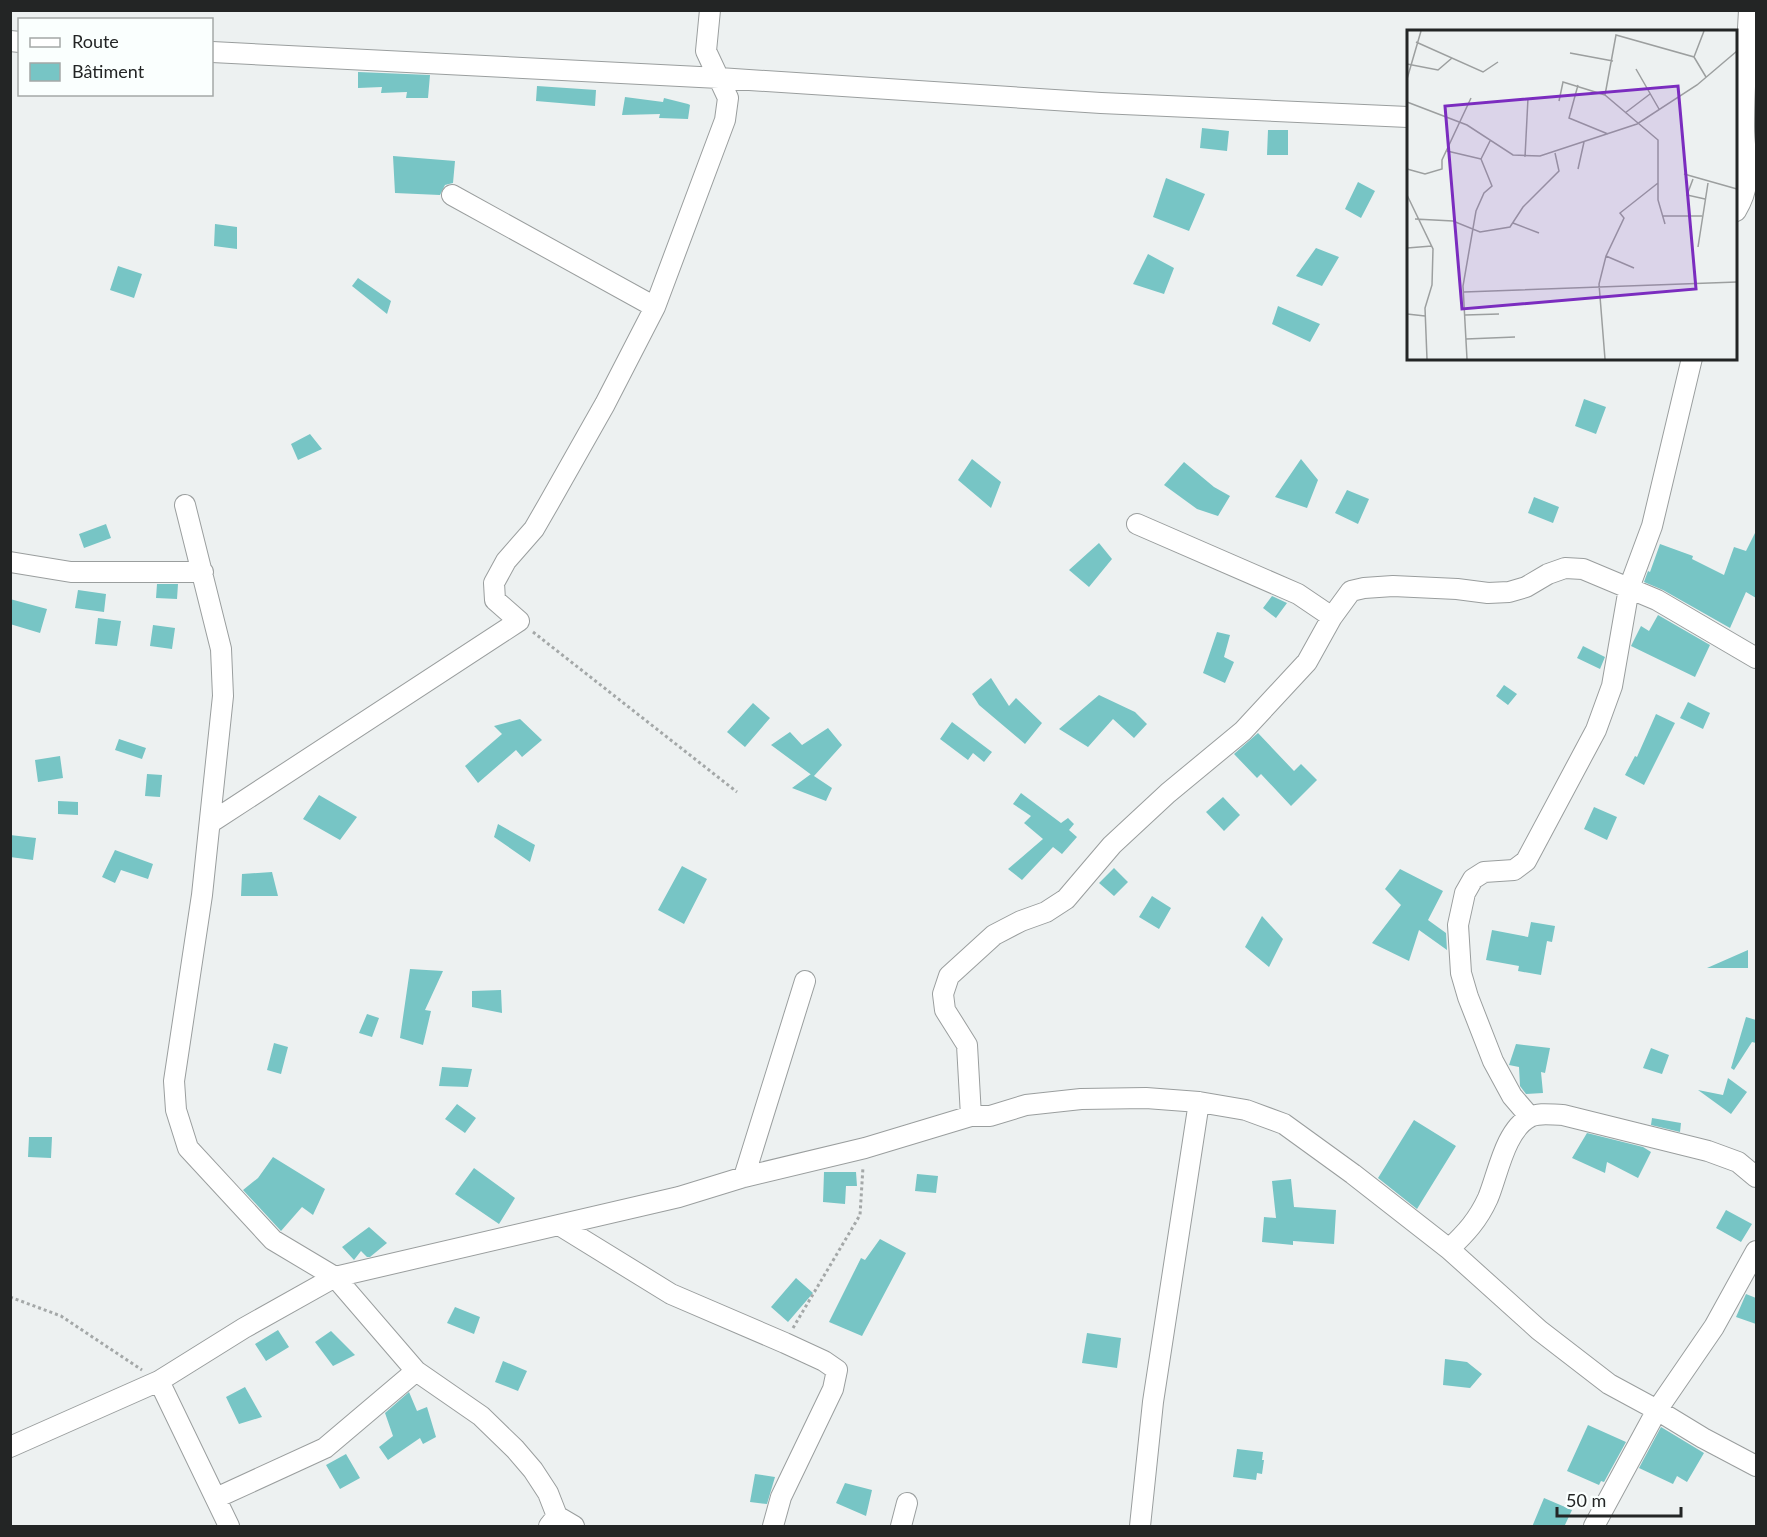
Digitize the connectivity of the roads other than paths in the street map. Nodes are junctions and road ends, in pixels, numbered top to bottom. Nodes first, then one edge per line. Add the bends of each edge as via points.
1 (710, 10) edge
2 (1749, 10) edge
3 (213, 52) edge
4 (719, 78) junction
5 (1407, 117) edge
6 (1740, 128) edge
7 (452, 195) dead end
8 (1737, 209) edge
9 (656, 307) junction
10 (1692, 360) edge
11 (185, 505) dead end
12 (1137, 524) dead end
13 (10, 562) edge
14 (203, 572) junction
15 (1629, 588) junction
16 (1332, 617) junction
17 (1756, 658) edge
18 (210, 823) junction
19 (805, 981) dead end
20 (1199, 1102) junction
21 (971, 1116) junction
22 (1530, 1117) junction
23 (744, 1177) junction
24 (1756, 1177) edge
25 (559, 1225) junction
26 (1449, 1249) junction
27 (1756, 1251) edge
28 (335, 1277) junction
29 (416, 1371) junction
30 (159, 1381) junction
31 (1657, 1410) junction
32 (10, 1447) edge
33 (1756, 1466) edge
34 (216, 1498) junction
35 (907, 1503) dead end
36 (553, 1521) edge
37 (229, 1527) edge
38 (574, 1527) edge
39 (773, 1527) edge
40 (901, 1527) edge
41 (1140, 1527) edge
42 (1594, 1527) edge

1 - 4 street via 706,51
2 - 6 street
3 - 4 street
4 - 5 street via 1101,103
4 - 9 street via 728,98 725,120
6 - 8 street via 1748,178
7 - 9 street
9 - 18 street via 534,529 506,561 494,583 495,600 519,621
10 - 15 street via 1652,526
11 - 14 street
12 - 16 street via 1298,594
13 - 14 street via 71,572
14 - 18 street via 223,668
15 - 16 street via 1583,568 1565,567 1509,592 1403,586 1351,591
15 - 17 street via 1658,600
15 - 22 street via 1612,686 1596,730 1526,861 1515,870 1484,872 1473,879 1460,911 1461,973 1468,997 1493,1061 1512,1096
16 - 21 street via 1307,662 1264,710 1112,845 1066,899 994,934 949,976 943,994 945,1010 967,1046
18 - 28 street via 174,1081 176,1110 188,1148 273,1240
19 - 23 street
20 - 21 street via 1081,1099
20 - 26 street via 1246,1110 1284,1124
20 - 41 street via 1153,1402
21 - 23 street via 865,1148
22 - 24 street via 1563,1115 1680,1143 1738,1162
22 - 26 street via 1514,1132 1475,1224
23 - 25 street via 679,1197
25 - 28 street
25 - 39 street via 671,1294 837,1370 832,1389 781,1497
26 - 31 street via 1539,1330 1609,1384
27 - 31 street via 1714,1328
28 - 29 street
28 - 30 street
29 - 34 street via 325,1448
29 - 36 street via 480,1416 515,1449 548,1493
30 - 32 street
30 - 34 street
31 - 33 street
31 - 42 street
34 - 37 street
35 - 40 street
36 - 38 street

